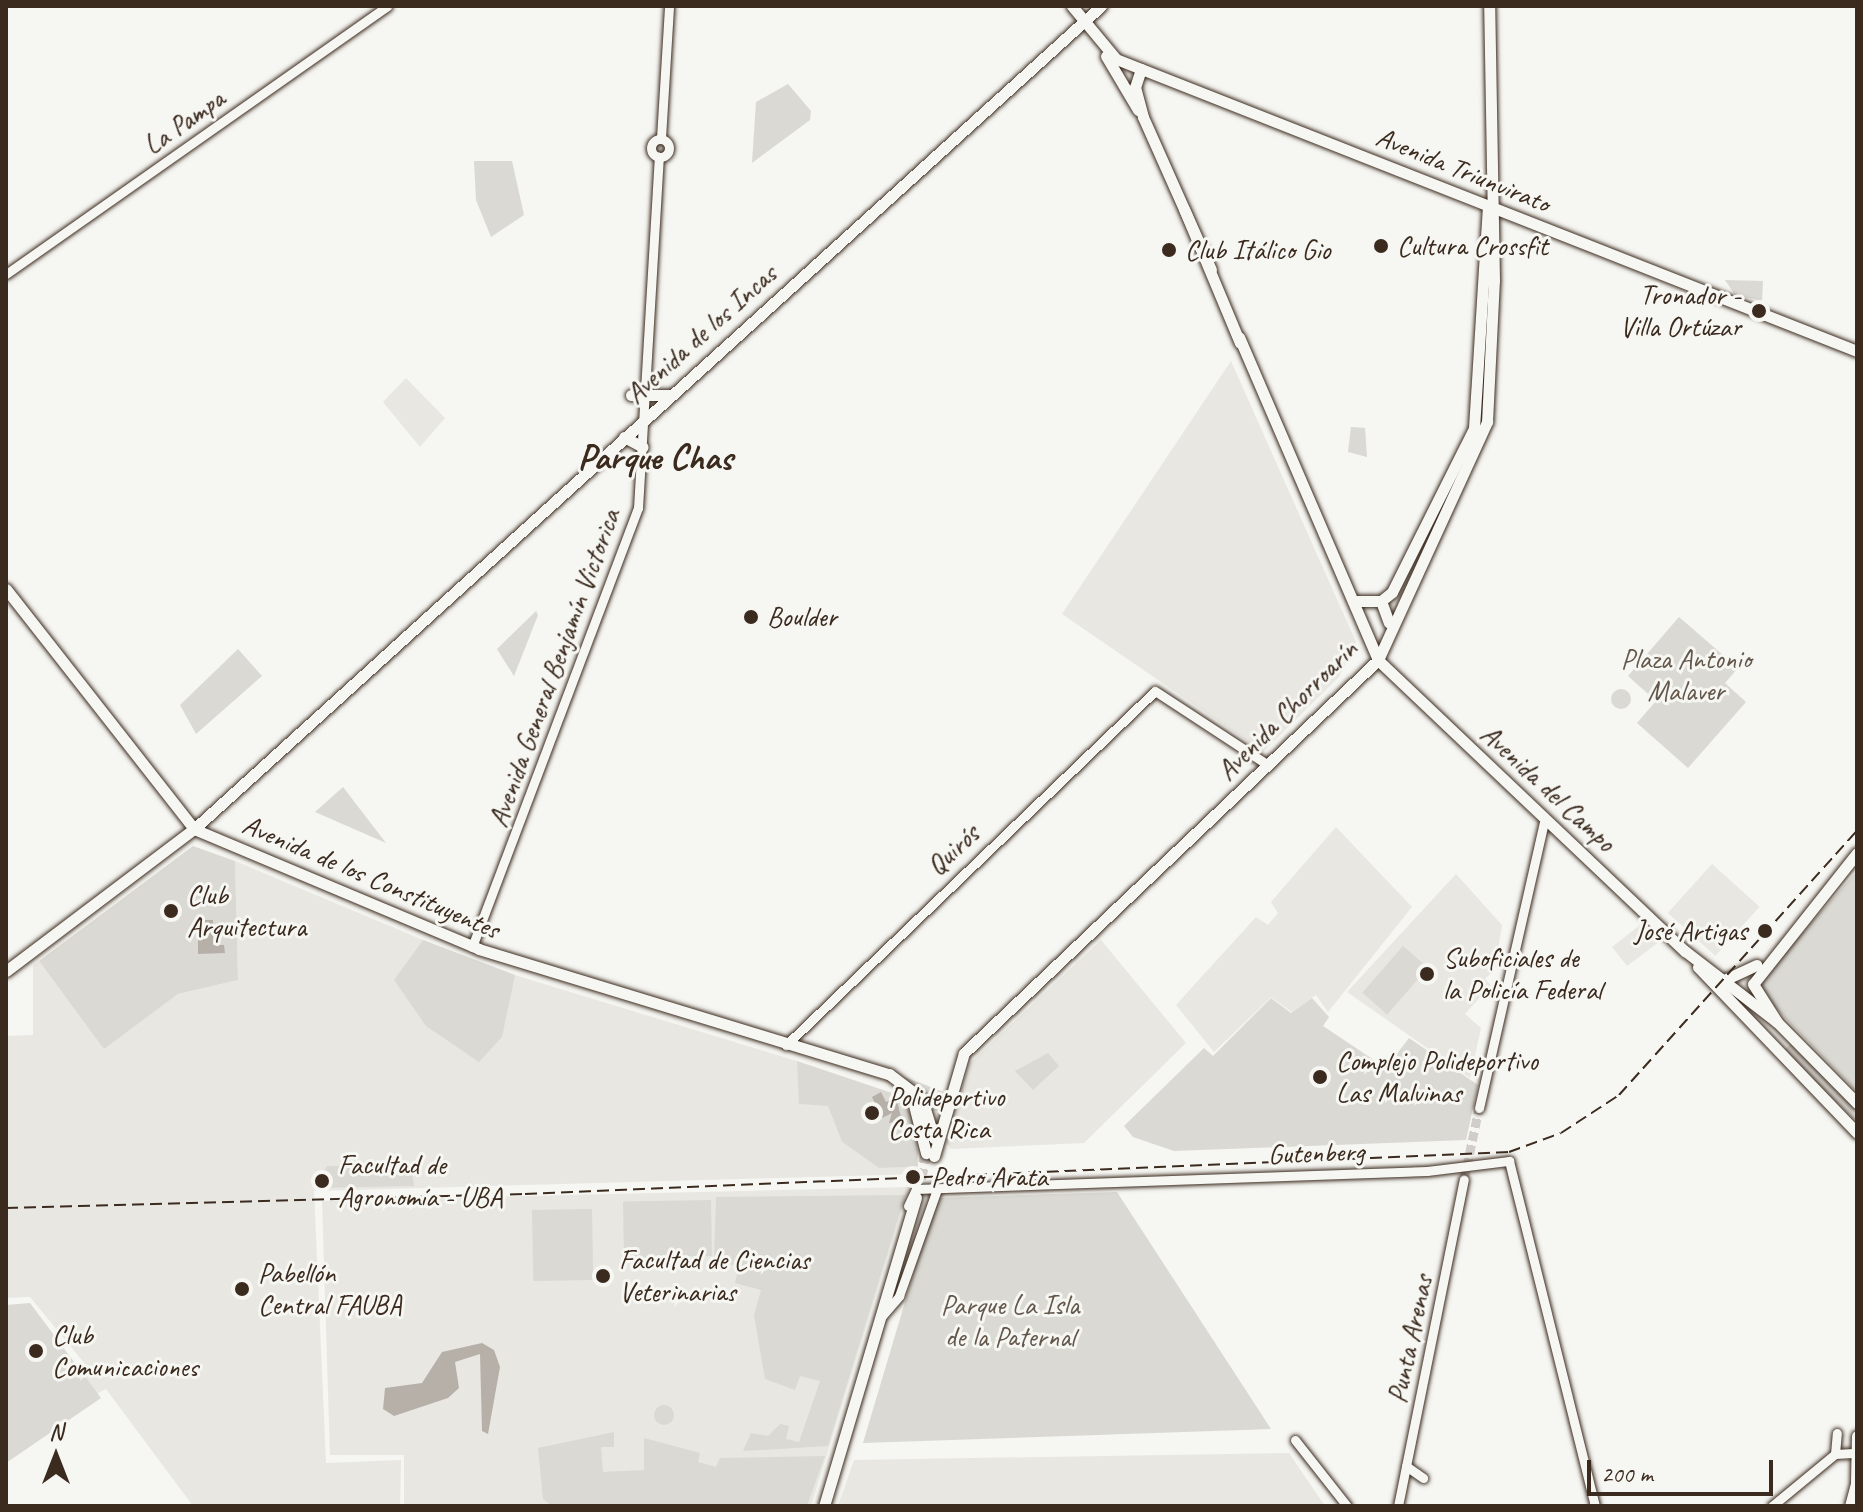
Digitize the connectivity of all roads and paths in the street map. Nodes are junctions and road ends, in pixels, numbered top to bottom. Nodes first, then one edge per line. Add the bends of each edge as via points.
1 (387, 6) edge
2 (669, 6) edge
3 (1072, 6) edge
4 (1101, 6) edge
5 (1489, 6) edge
6 (1082, 20) junction
7 (1103, 50) junction
8 (1141, 69) junction
9 (1143, 117) junction
10 (1488, 206) junction
11 (6, 274) edge
12 (1857, 351) edge
13 (631, 395) dead end
14 (669, 395) junction
15 (645, 397) junction
16 (644, 418) junction
17 (624, 437) junction
18 (643, 447) junction
19 (1423, 543) junction
20 (6, 589) edge
21 (1353, 601) junction
22 (1381, 601) junction
23 (1389, 624) junction
24 (1378, 660) junction
25 (1268, 765) junction
26 (1545, 818) junction
27 (194, 829) junction
28 (1857, 853) edge
29 (472, 947) junction
30 (1685, 951) junction
31 (6, 971) edge
32 (1752, 976) junction
33 (1722, 981) junction
34 (1741, 996) junction
35 (1741, 1012) junction
36 (1777, 1022) junction
37 (1794, 1039) junction
38 (786, 1045) junction
39 (1779, 1053) junction
40 (1857, 1103) edge
41 (1479, 1108) tunnel mouth
42 (1857, 1133) edge
43 (931, 1153) joint
44 (1464, 1180) tunnel mouth
45 (924, 1193) joint
46 (1837, 1433) dead end
47 (1857, 1437) edge
48 (1295, 1440) dead end
49 (1855, 1453) edge
50 (1835, 1454) junction
51 (1406, 1466) junction
52 (1423, 1478) dead end
53 (1856, 1481) edge
54 (1337, 1501) edge
55 (1398, 1502) edge
56 (824, 1506) edge
57 (1347, 1506) edge
58 (1389, 1506) edge
59 (1595, 1506) edge
60 (1772, 1506) edge
61 (1850, 1506) edge

1 - 11 street, La Pampa
2 - 15 street, Avenida General Benjamín Victorica via 661,138 669,148 659,157
3 - 6 main road, Avenida Triunvirato
4 - 6 main road, Avenida de los Incas
5 - 10 main road, Avenida Chorroarín
6 - 7 main road, Avenida Triunvirato
6 - 14 main road, Avenida de los Incas
7 - 8 main road, Avenida Triunvirato
7 - 9 main road
8 - 9 main road via 1135,87
8 - 10 main road, Avenida Triunvirato
9 - 21 main road
10 - 12 main road, Avenida Triunvirato
10 - 19 main road, Avenida Chorroarín via 1477,417 1452,486
13 - 15 main road
14 - 15 main road
14 - 16 main road, Avenida de los Incas
15 - 16 street, Avenida General Benjamín Victorica
16 - 17 main road, Avenida de los Incas
16 - 18 street, Avenida General Benjamín Victorica
17 - 18 main road
17 - 27 main road, Avenida de los Incas
18 - 29 street, Avenida General Benjamín Victorica via 636,515
19 - 22 main road, Avenida Chorroarín
19 - 23 main road, Avenida Chorroarín
20 - 27 main road, Avenida de los Constituyentes
21 - 22 main road
21 - 24 main road
22 - 23 main road
23 - 24 main road, Avenida Chorroarín
24 - 25 main road, Avenida Chorroarín
24 - 26 main road, Avenida del Campo
25 - 38 street, Quirós via 1155,691
25 - 43 main road, Avenida Chorroarín via 964,1053
26 - 30 main road, Avenida del Campo
26 - 41 street
27 - 29 main road, Avenida de los Constituyentes
27 - 31 main road, Avenida de los Incas
28 - 32 main road
29 - 38 main road, Avenida de los Constituyentes
30 - 33 main road, Avenida del Campo
30 - 35 main road, Avenida del Campo
32 - 33 main road
32 - 34 main road
32 - 36 main road, Avenida del Campo via 1756,997
33 - 34 main road, Avenida del Campo
34 - 35 main road
34 - 36 main road, Avenida del Campo
35 - 39 main road, Avenida del Campo
36 - 37 main road, Avenida del Campo
37 - 39 main road via 1782,1041
37 - 40 main road, Avenida del Campo
38 - 43 main road, Avenida de los Constituyentes via 908,1092 923,1118
39 - 42 main road, Avenida del Campo
44 - 51 street, Punta Arenas
45 - 56 main road
45 - 59 street, Gutenberg via 1509,1161
46 - 50 street
47 - 49 main road
48 - 54 street
49 - 50 street
49 - 53 main road
50 - 60 street
51 - 52 street
51 - 55 street, Punta Arenas
53 - 61 main road
54 - 57 street
55 - 58 street

